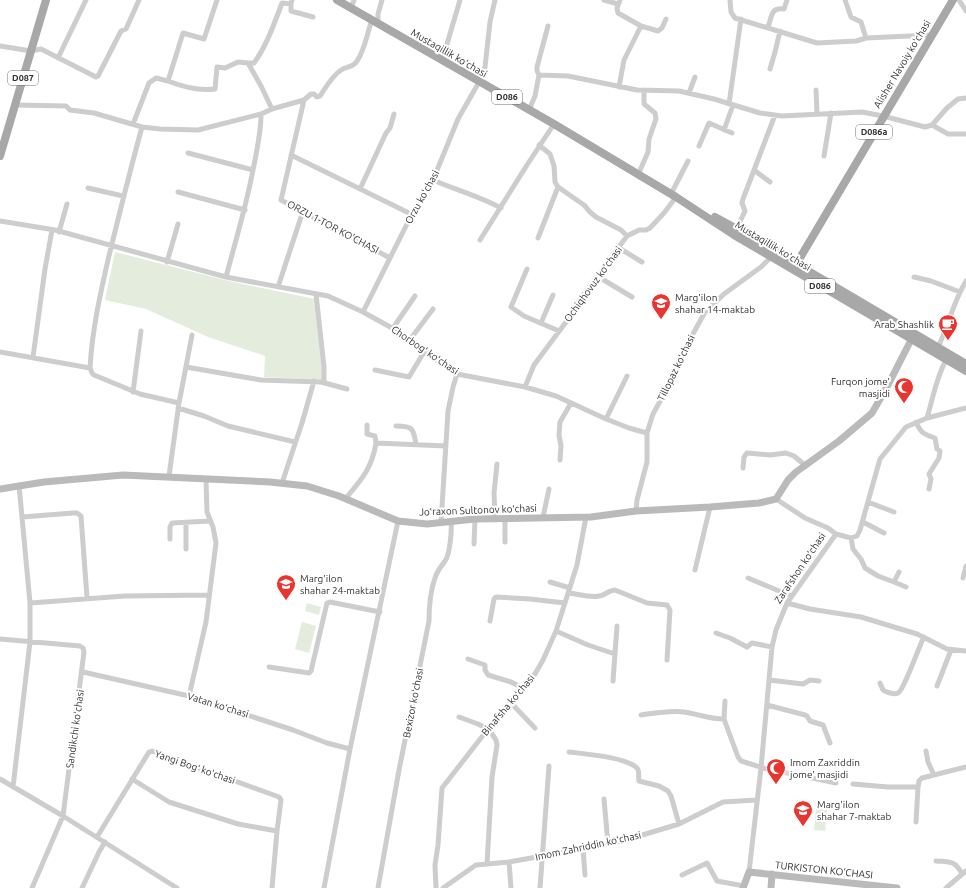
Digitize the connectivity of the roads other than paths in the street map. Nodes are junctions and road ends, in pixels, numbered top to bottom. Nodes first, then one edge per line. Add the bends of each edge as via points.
1 (46, 0) edge
2 (86, 0) edge
3 (139, 0) edge
4 (218, 0) edge
5 (337, 0) edge
6 (382, 0) edge
7 (460, 0) edge
8 (495, 0) edge
9 (604, 0) edge
10 (730, 0) edge
11 (787, 0) edge
12 (845, 0) edge
13 (952, 0) edge
14 (959, 0) edge
15 (291, 2) edge
16 (619, 2) edge
17 (352, 4) edge
18 (966, 11) edge
19 (313, 17) dead end
20 (666, 19) dead end
21 (741, 19) junction
22 (375, 22) junction
23 (548, 26) dead end
24 (641, 26) junction
25 (768, 27) junction
26 (780, 31) junction
27 (931, 35) junction
28 (866, 38) junction
29 (0, 46) edge
30 (31, 51) junction
31 (58, 58) junction
32 (442, 61) junction
33 (248, 63) junction
34 (770, 69) dead end
35 (539, 75) junction
36 (694, 77) dead end
37 (168, 81) junction
38 (479, 82) junction
39 (619, 87) junction
40 (644, 90) junction
41 (816, 90) dead end
42 (689, 93) junction
43 (966, 98) edge
44 (304, 100) junction
45 (731, 104) junction
46 (15, 105) junction
47 (272, 109) junction
48 (529, 110) junction
49 (261, 114) junction
50 (394, 114) dead end
51 (816, 114) junction
52 (831, 114) junction
53 (775, 115) junction
54 (884, 116) junction
55 (133, 124) junction
56 (554, 124) junction
57 (932, 125) junction
58 (142, 127) junction
59 (724, 130) junction
60 (732, 133) dead end
61 (966, 134) edge
62 (539, 145) junction
63 (699, 146) dead end
64 (188, 153) dead end
65 (291, 155) junction
66 (0, 156) edge
67 (824, 156) dead end
68 (688, 161) dead end
69 (253, 170) junction
70 (754, 170) junction
71 (638, 175) junction
72 (433, 180) junction
73 (770, 182) dead end
74 (88, 188) dead end
75 (558, 188) junction
76 (360, 189) junction
77 (178, 192) dead end
78 (123, 196) junction
79 (673, 196) junction
80 (67, 204) dead end
81 (501, 208) junction
82 (245, 210) junction
83 (304, 212) junction
84 (413, 215) junction
85 (0, 221) edge
86 (178, 224) dead end
87 (52, 230) junction
88 (59, 232) junction
89 (736, 232) junction
90 (627, 236) junction
91 (538, 238) dead end
92 (480, 240) dead end
93 (111, 247) junction
94 (619, 248) junction
95 (771, 257) junction
96 (390, 258) junction
97 (167, 262) junction
98 (642, 262) dead end
99 (794, 266) junction
100 (527, 269) dead end
101 (597, 276) junction
102 (226, 277) junction
103 (914, 277) dead end
104 (966, 281) edge
105 (278, 287) junction
106 (960, 292) junction
107 (316, 294) junction
108 (553, 295) dead end
109 (415, 296) dead end
110 (632, 297) dead end
111 (433, 309) dead end
112 (363, 312) junction
113 (541, 323) junction
114 (393, 328) junction
115 (141, 331) dead end
116 (559, 331) junction
117 (192, 335) dead end
118 (911, 340) junction
119 (409, 341) junction
120 (938, 348) junction
121 (0, 352) edge
122 (424, 352) junction
123 (33, 357) junction
124 (946, 360) junction
125 (966, 364) edge
126 (186, 367) junction
127 (90, 368) junction
128 (375, 370) dead end
129 (966, 371) edge
130 (457, 374) junction
131 (627, 376) dead end
132 (314, 381) junction
133 (324, 382) junction
134 (525, 387) junction
135 (347, 389) dead end
136 (133, 392) junction
137 (571, 403) junction
138 (178, 406) junction
139 (966, 408) edge
140 (927, 418) junction
141 (606, 419) junction
142 (916, 422) junction
143 (367, 425) dead end
144 (396, 426) dead end
145 (647, 433) junction
146 (295, 442) junction
147 (376, 443) junction
148 (416, 444) junction
149 (446, 446) junction
150 (560, 460) dead end
151 (497, 464) dead end
152 (806, 466) junction
153 (743, 468) dead end
154 (169, 476) junction
155 (206, 480) junction
156 (282, 483) junction
157 (19, 485) junction
158 (0, 489) edge
159 (549, 489) dead end
160 (929, 489) dead end
161 (346, 498) junction
162 (776, 499) junction
163 (868, 502) junction
164 (710, 507) junction
165 (636, 511) junction
166 (894, 512) dead end
167 (22, 517) junction
168 (586, 517) junction
169 (495, 518) junction
170 (505, 518) junction
171 (543, 518) junction
172 (475, 519) junction
173 (210, 521) junction
174 (398, 521) junction
175 (451, 521) junction
176 (186, 522) junction
177 (863, 522) junction
178 (441, 523) junction
179 (884, 533) dead end
180 (836, 534) junction
181 (851, 538) junction
182 (170, 539) dead end
183 (505, 542) dead end
184 (474, 544) dead end
185 (186, 549) dead end
186 (966, 566) edge
187 (695, 570) dead end
188 (899, 572) dead end
189 (748, 578) dead end
190 (963, 578) dead end
191 (550, 582) dead end
192 (894, 582) junction
193 (906, 588) dead end
194 (570, 590) junction
195 (209, 596) junction
196 (791, 596) junction
197 (88, 598) junction
198 (787, 603) junction
199 (30, 604) junction
200 (565, 604) junction
201 (380, 612) junction
202 (490, 621) dead end
203 (616, 626) dead end
204 (556, 631) junction
205 (716, 634) dead end
206 (924, 637) junction
207 (0, 639) edge
208 (30, 642) junction
209 (772, 647) junction
210 (951, 650) junction
211 (966, 651) edge
212 (615, 654) junction
213 (468, 659) dead end
214 (667, 660) dead end
215 (269, 667) dead end
216 (82, 672) junction
217 (769, 680) junction
218 (613, 681) dead end
219 (818, 681) dead end
220 (880, 683) dead end
221 (937, 686) dead end
222 (524, 688) junction
223 (189, 696) junction
224 (725, 701) dead end
225 (511, 703) junction
226 (767, 705) junction
227 (641, 715) dead end
228 (459, 718) dead end
229 (724, 719) junction
230 (535, 728) dead end
231 (488, 729) junction
232 (830, 743) dead end
233 (350, 749) junction
234 (926, 751) dead end
235 (569, 752) dead end
236 (549, 766) dead end
237 (966, 767) edge
238 (761, 768) junction
239 (770, 770) tunnel mouth
240 (934, 775) junction
241 (803, 776) tunnel mouth
242 (0, 779) edge
243 (132, 779) junction
244 (836, 783) dead end
245 (853, 784) dead end
246 (13, 786) junction
247 (918, 787) junction
248 (604, 799) dead end
249 (756, 800) junction
250 (63, 816) junction
251 (916, 822) dead end
252 (679, 824) junction
253 (277, 831) junction
254 (97, 837) junction
255 (105, 842) junction
256 (608, 844) junction
257 (583, 848) junction
258 (542, 856) junction
259 (936, 861) dead end
260 (509, 862) junction
261 (487, 864) junction
262 (749, 872) junction
263 (964, 872) edge
264 (772, 874) junction
265 (585, 875) dead end
266 (682, 875) dead end
267 (853, 886) edge
268 (744, 887) edge
269 (32, 888) edge
270 (82, 888) edge
271 (177, 888) edge
272 (272, 888) edge
273 (324, 888) edge
274 (378, 888) edge
275 (436, 888) edge
276 (444, 888) edge
277 (510, 888) edge
278 (540, 888) edge
279 (771, 888) edge
280 (897, 888) edge
281 (946, 888) edge

1 - 30 main road, D087
2 - 31 street
3 - 31 street via 126,29 121,30 98,76 94,77
4 - 37 street via 204,39 183,33
5 - 17 main road, Mustaqillik koʻchasi / D086
6 - 22 street
7 - 32 street
8 - 38 street, Orzu koʻchasi via 484,67
9 - 16 street
10 - 21 street via 732,15
11 - 25 street via 784,9 777,8 773,11
12 - 28 street via 851,17 861,22
13 - 27 main road, Alisher Navoiy koʻchasi / D086a
14 - 18 street
15 - 19 street via 291,11
15 - 33 street via 282,3 272,31 258,56 254,63
16 - 24 street via 616,8 618,13
17 - 22 main road, Mustaqillik koʻchasi / D086
20 - 24 street via 658,31
21 - 25 street
21 - 45 street
22 - 32 main road, Mustaqillik koʻchasi / D086
22 - 44 street via 357,62 342,69 333,77 320,96 311,94
23 - 35 street via 537,67
24 - 39 street via 624,60
25 - 26 street
26 - 28 street via 817,43
26 - 34 street
27 - 28 street
27 - 54 main road, Alisher Navoiy koʻchasi / D086a
29 - 30 street
30 - 31 street via 41,49
30 - 46 main road, D087
32 - 38 main road, Mustaqillik koʻchasi / D086
33 - 37 street via 238,62 225,68 217,67 215,89 180,86
33 - 47 street
35 - 39 street via 568,76
35 - 48 street
36 - 42 street
37 - 55 street via 156,78 149,83
38 - 48 main road, Mustaqillik koʻchasi / D086
38 - 72 street, Orzu koʻchasi via 458,119
39 - 40 street
40 - 42 street
40 - 71 street via 643,101 655,113 656,119 649,139 648,152
41 - 51 street
42 - 45 street
43 - 57 street via 958,99
44 - 47 street
44 - 65 street, ORZU 1-TOR KO'CHASI
45 - 53 street
45 - 59 street
46 - 55 street via 66,106 70,110 94,113
46 - 66 main road, D087
47 - 49 street
48 - 56 main road, Mustaqillik koʻchasi / D086
49 - 58 street via 198,130
49 - 69 street via 261,133
50 - 76 street via 390,128
51 - 52 street
51 - 53 street
52 - 54 street via 862,112
52 - 67 street
53 - 70 street
54 - 57 street via 925,127
54 - 99 main road, Alisher Navoiy koʻchasi / D086a
55 - 58 street
56 - 62 street
56 - 71 main road, Mustaqillik koʻchasi / D086
57 - 61 street via 948,134
58 - 78 street
59 - 60 street
59 - 63 street via 708,123
62 - 75 street via 550,154
62 - 81 street
64 - 69 street
65 - 76 street
65 - 83 street, ORZU 1-TOR KO'CHASI via 281,200
68 - 79 street, Ochiqhovuz koʻchasi
69 - 82 street
70 - 73 street
70 - 89 street via 742,201 745,211
71 - 79 main road, Mustaqillik koʻchasi / D086
72 - 81 street via 473,194
72 - 84 street, Orzu koʻchasi
74 - 78 street
75 - 90 street via 584,205 596,217
75 - 91 street
76 - 84 street
77 - 82 street
78 - 93 street
79 - 89 main road, Mustaqillik koʻchasi / D086
79 - 90 street, Ochiqhovuz koʻchasi via 664,213 650,228
80 - 88 street
81 - 92 street
82 - 102 street
83 - 96 street, ORZU 1-TOR KO'CHASI
83 - 105 street
84 - 96 street, Orzu koʻchasi
85 - 87 street
86 - 97 street
87 - 88 street
87 - 123 street
88 - 93 street
89 - 95 main road, Mustaqillik koʻchasi / D086
89 - 99 main road, Mustaqillik koʻchasi / D086
90 - 94 street, Ochiqhovuz koʻchasi
93 - 97 street, Chorbogʻ koʻchasi
93 - 127 street
94 - 98 street
94 - 101 street, Ochiqhovuz koʻchasi
95 - 99 main road, Mustaqillik koʻchasi / D086
95 - 145 street, Tillopaz koʻchasi via 705,312 677,363
96 - 112 street, Orzu koʻchasi
97 - 102 street, Chorbogʻ koʻchasi
99 - 118 main road, Mustaqillik koʻchasi / D086
99 - 120 main road, Mustaqillik koʻchasi / D086
100 - 113 street via 511,307
101 - 110 street
101 - 116 street, Ochiqhovuz koʻchasi
102 - 105 street, Chorbogʻ koʻchasi
103 - 106 street
104 - 106 street
105 - 107 street, Chorbogʻ koʻchasi
106 - 120 street
107 - 112 street, Chorbogʻ koʻchasi via 328,296
107 - 133 street
108 - 113 street
109 - 114 street
111 - 119 street
112 - 114 street, Chorbogʻ koʻchasi
113 - 116 street
114 - 119 street, Chorbogʻ koʻchasi
115 - 136 street
116 - 134 street, Ochiqhovuz koʻchasi via 534,365
117 - 126 street
118 - 124 main road, Mustaqillik koʻchasi / D086
118 - 152 street via 872,413
119 - 122 street, Chorbogʻ koʻchasi
120 - 125 main road, Mustaqillik koʻchasi / D086
121 - 123 street
122 - 128 street via 409,377
122 - 130 street, Chorbogʻ koʻchasi
123 - 127 street
124 - 129 main road, Mustaqillik koʻchasi / D086
124 - 140 street via 938,374
126 - 132 street via 261,380
126 - 138 street
127 - 136 street via 94,375
130 - 134 street, Chorbogʻ koʻchasi
130 - 149 street via 448,411
131 - 141 street
132 - 133 street
132 - 146 street
133 - 135 street
134 - 137 street, Chorbogʻ koʻchasi
136 - 138 street
137 - 141 street, Chorbogʻ koʻchasi
137 - 150 street via 560,422
138 - 146 street via 228,426
138 - 154 street
139 - 140 street
140 - 142 street
141 - 145 street, Chorbogʻ koʻchasi
142 - 160 street via 921,432 935,438 936,449 940,451 939,458 929,474
142 - 163 street via 906,427 880,459
143 - 147 street via 367,434 375,436
144 - 148 street via 409,426 414,433
145 - 165 street, Tillopaz koʻchasi via 646,462
146 - 156 street
147 - 148 street
147 - 161 street via 374,457 368,469
148 - 149 street
149 - 178 street
151 - 169 street
152 - 153 street via 786,453 747,453
152 - 162 street via 788,480
154 - 155 street, Joʻraxon Sultonov koʻchasi
154 - 157 street, Joʻraxon Sultonov koʻchasi via 123,475
155 - 156 street, Joʻraxon Sultonov koʻchasi
155 - 173 street via 206,512
156 - 161 street, Joʻraxon Sultonov koʻchasi via 307,486
157 - 158 street, Joʻraxon Sultonov koʻchasi
157 - 167 street
159 - 171 street
161 - 174 street, Joʻraxon Sultonov koʻchasi
162 - 164 street, Joʻraxon Sultonov koʻchasi
162 - 180 street
163 - 166 street
163 - 177 street
164 - 165 street, Joʻraxon Sultonov koʻchasi
164 - 187 street
165 - 168 street, Joʻraxon Sultonov koʻchasi
167 - 197 street via 73,513 80,516
167 - 199 street
168 - 171 street, Joʻraxon Sultonov koʻchasi
168 - 194 street, Binafsha koʻchasi
169 - 170 street, Joʻraxon Sultonov koʻchasi
169 - 172 street, Joʻraxon Sultonov koʻchasi
170 - 171 street, Joʻraxon Sultonov koʻchasi
170 - 183 street
172 - 175 street, Joʻraxon Sultonov koʻchasi
172 - 184 street
173 - 176 street
173 - 195 street via 216,543
174 - 178 street, Joʻraxon Sultonov koʻchasi
174 - 201 street
175 - 178 street, Joʻraxon Sultonov koʻchasi
175 - 274 street, Bexizor koʻchasi via 446,559 436,576 432,590 429,621
176 - 182 street via 171,524
176 - 185 street
177 - 179 street
177 - 181 street via 857,536
180 - 181 street, Zarafshon koʻchasi
180 - 196 street, Zarafshon koʻchasi
181 - 192 street via 853,549 865,568
186 - 190 street
188 - 192 street
189 - 196 street
191 - 194 street
192 - 193 street
194 - 200 street, Binafsha koʻchasi
194 - 214 street via 598,596 615,590 647,603 668,605 670,610
195 - 197 street
195 - 223 street via 206,622
196 - 198 street, Zarafshon koʻchasi
197 - 199 street
198 - 206 street via 861,617
198 - 209 street, Zarafshon koʻchasi
199 - 208 street
200 - 202 street via 496,597
200 - 204 street, Binafsha koʻchasi
201 - 215 street via 327,603 311,672
201 - 233 street
203 - 212 street
204 - 212 street
204 - 222 street, Binafsha koʻchasi via 543,660
205 - 209 street via 747,647 752,643
206 - 210 street
206 - 220 street via 898,693 882,690
207 - 208 street, Sandikchi koʻchasi
208 - 216 street, Sandikchi koʻchasi via 80,646 84,652
208 - 246 street
209 - 217 street, Zarafshon koʻchasi
210 - 211 street
210 - 221 street
212 - 218 street
213 - 222 street via 485,665 488,675
216 - 223 street, Vatan koʻchasi
216 - 250 street, Sandikchi koʻchasi
217 - 219 street via 801,684 810,680
217 - 226 street, Zarafshon koʻchasi
222 - 225 street, Binafsha koʻchasi
223 - 233 street, Vatan koʻchasi
224 - 229 street
225 - 230 street
225 - 231 street, Binafsha koʻchasi
226 - 232 street via 806,715 810,721 823,725
226 - 238 street, Zarafshon koʻchasi
227 - 229 street via 684,712 706,718
228 - 231 street
229 - 238 street via 739,760
231 - 261 street via 497,745 492,777
231 - 275 street, Binafsha koʻchasi via 442,788 435,865
233 - 273 street
234 - 240 street
235 - 252 street via 615,759 636,768 639,780 663,788 670,794
236 - 258 street
237 - 240 street
238 - 239 street
238 - 249 street, Zarafshon koʻchasi
240 - 247 street via 920,779
241 - 244 street
242 - 246 street
243 - 253 street via 168,802 238,824
243 - 253 street, Yangi Bogʻ koʻchasi via 152,751 279,797 281,800
243 - 254 street, Yangi Bogʻ koʻchasi
245 - 247 street
246 - 250 street
247 - 251 street
248 - 256 street
249 - 252 street, Imom Zahriddin koʻchasi via 723,802
249 - 262 street, Zarafshon koʻchasi
250 - 254 street
250 - 269 street, Sandikchi koʻchasi
252 - 256 street, Imom Zahriddin koʻchasi
253 - 272 street
254 - 255 street
255 - 270 street
255 - 271 street
256 - 257 street, Imom Zahriddin koʻchasi
257 - 258 street, Imom Zahriddin koʻchasi
257 - 265 street
258 - 260 street, Imom Zahriddin koʻchasi
258 - 278 street
259 - 263 street via 954,863
260 - 261 street, Imom Zahriddin koʻchasi
260 - 277 street
261 - 276 street, Imom Zahriddin koʻchasi via 476,865
262 - 264 street, TURKISTON KO’CHASI
262 - 268 street, Zarafshon koʻchasi
263 - 281 street
264 - 267 street, TURKISTON KO’CHASI
264 - 279 street
266 - 268 street via 706,863 718,881
267 - 280 street, TURKISTON KO’CHASI

